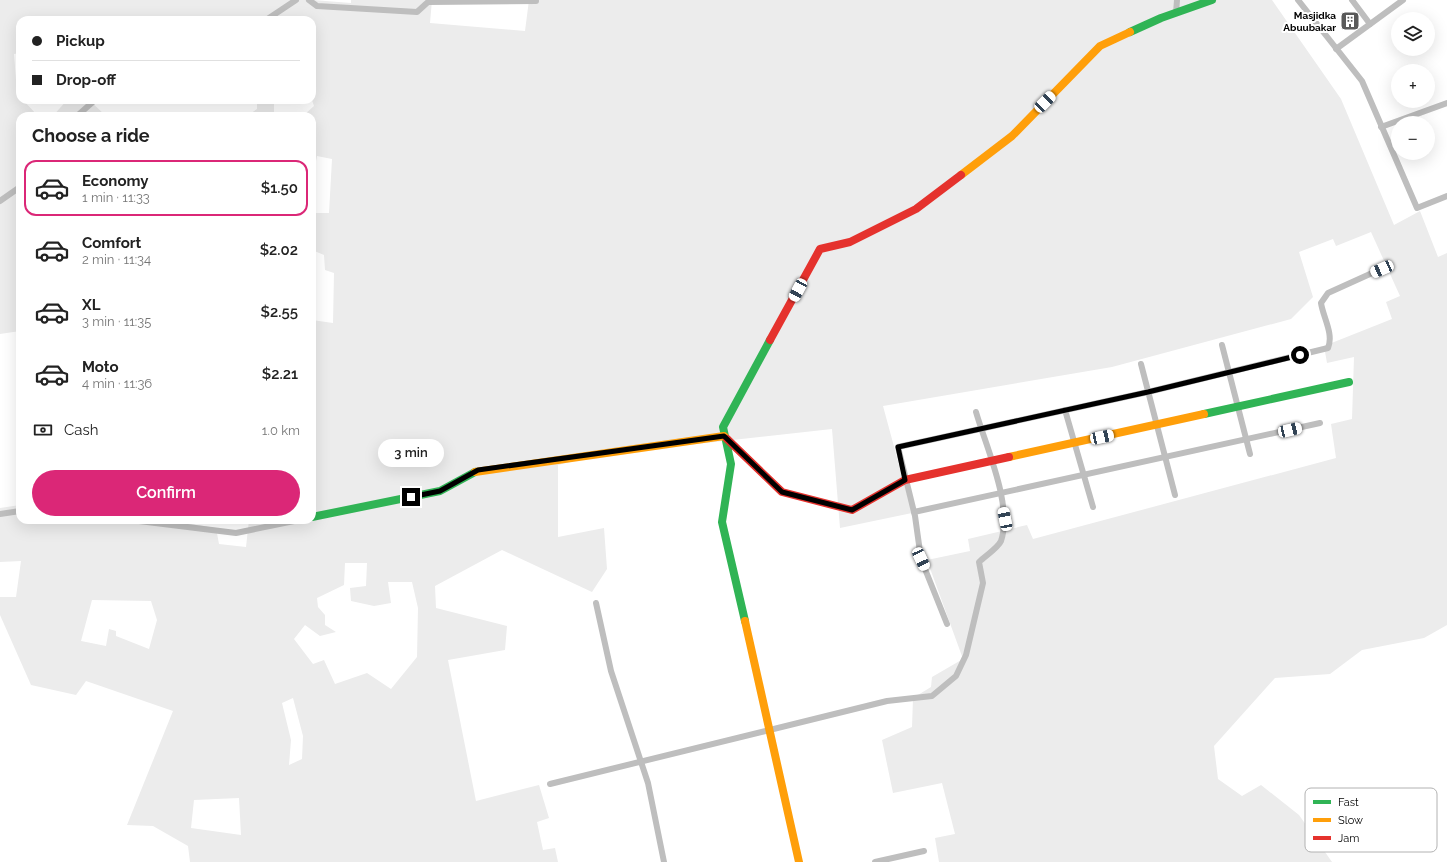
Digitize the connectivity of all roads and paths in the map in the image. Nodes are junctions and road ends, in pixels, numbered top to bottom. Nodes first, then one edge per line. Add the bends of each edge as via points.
1 (296, 0) edge
2 (309, 0) edge
3 (1178, 0) edge
4 (1212, 0) edge
5 (1298, 0) edge
6 (1352, 0) edge
7 (1403, 0) edge
8 (536, 1) edge
9 (1176, 13) junction
10 (272, 16) edge
11 (1370, 24) junction
12 (1336, 49) junction
13 (1447, 103) edge
14 (90, 104) edge
15 (81, 112) edge
16 (1381, 127) junction
17 (16, 190) edge
18 (1447, 196) edge
19 (0, 201) edge
20 (1382, 269) dead end
21 (1222, 345) dead end
22 (1140, 364) dead end
23 (1229, 372) junction
24 (1349, 382) dead end
25 (1148, 392) junction
26 (1238, 407) junction
27 (1065, 410) junction
28 (976, 412) dead end
29 (1320, 424) dead end
30 (1157, 425) junction
31 (981, 429) junction
32 (724, 436) junction
33 (1246, 440) junction
34 (1075, 443) junction
35 (1250, 454) dead end
36 (1165, 458) junction
37 (993, 461) junction
38 (1084, 476) junction
39 (905, 480) junction
40 (1000, 494) junction
41 (1175, 495) dead end
42 (1093, 507) dead end
43 (16, 512) edge
44 (914, 512) junction
45 (0, 514) edge
46 (316, 516) edge
47 (163, 524) edge
48 (280, 524) edge
49 (596, 603) dead end
50 (947, 624) dead end
51 (770, 731) junction
52 (641, 761) junction
53 (550, 784) dead end
54 (924, 851) dead end
55 (664, 862) edge
56 (799, 862) edge
57 (875, 862) edge

1 - 10 street
2 - 8 street via 317,6 417,12 428,2
3 - 9 street
4 - 9 street
5 - 12 street
6 - 11 street
7 - 11 street
9 - 32 street via 1100,46 1012,136 916,209 850,242 820,249 723,427
11 - 12 street
12 - 16 street via 1362,81
13 - 16 street
14 - 15 street
16 - 18 street via 1416,208
17 - 19 street
20 - 23 street via 1328,293 1321,303 1330,335 1328,348
21 - 23 street
22 - 25 street
23 - 25 street
23 - 26 street
24 - 26 street
25 - 27 street
25 - 30 street
26 - 30 street
26 - 33 street
27 - 31 street
27 - 34 street
28 - 31 street
29 - 33 street
30 - 34 street
30 - 36 street
31 - 37 street
31 - 39 street via 898,447
32 - 39 street via 782,492 825,504 852,510
32 - 46 street via 478,470 440,491
32 - 51 street via 731,464 722,522
33 - 35 street
33 - 36 street
34 - 37 street
34 - 38 street
36 - 38 street
36 - 41 street
37 - 39 street
37 - 40 street
38 - 40 street
38 - 42 street
39 - 44 street
40 - 44 street
40 - 51 street via 1005,519 1000,542 979,562 983,583 966,655 956,676 932,696 886,701
43 - 45 street
44 - 50 street via 921,559
47 - 48 street via 236,533
49 - 52 street via 611,670
51 - 52 street
51 - 56 street
52 - 53 street
52 - 55 street
54 - 57 street

